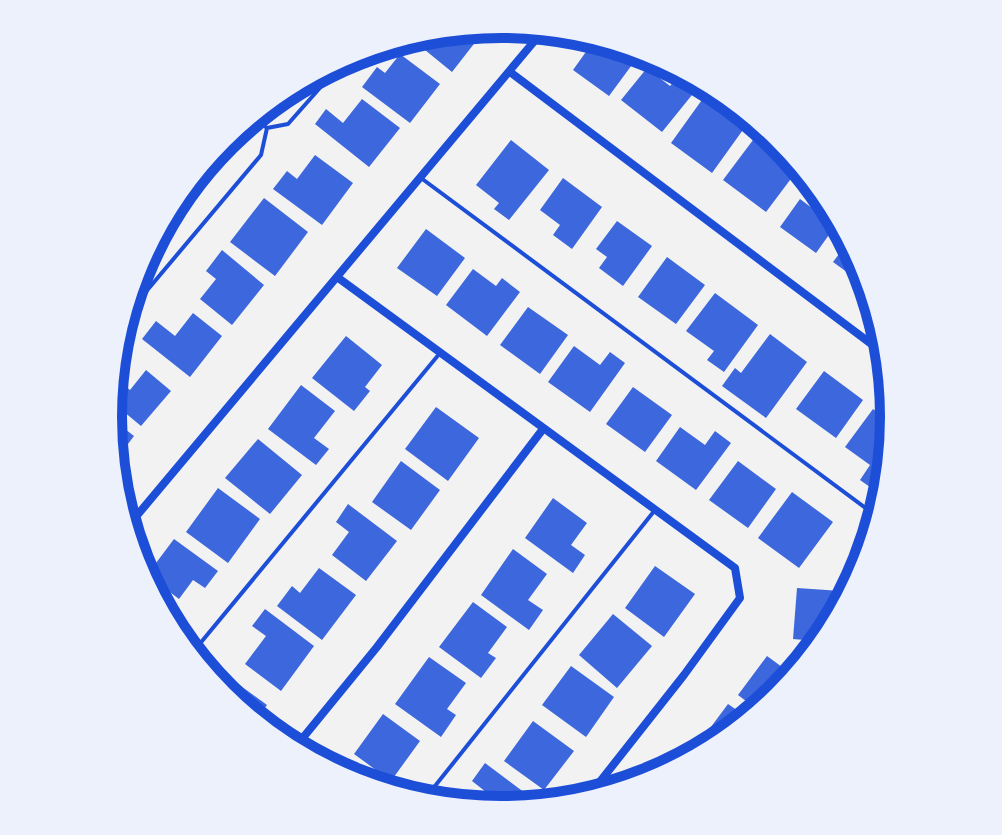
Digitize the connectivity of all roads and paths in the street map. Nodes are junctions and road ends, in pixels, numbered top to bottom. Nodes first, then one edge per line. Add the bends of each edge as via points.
1 (536, 40) edge
2 (510, 72) junction
3 (326, 81) edge
4 (261, 123) edge
5 (267, 128) junction
6 (421, 178) junction
7 (337, 277) junction
8 (142, 297) edge
9 (873, 346) edge
10 (440, 353) junction
11 (543, 429) junction
12 (655, 510) junction
13 (869, 511) edge
14 (135, 518) edge
15 (198, 646) edge
16 (301, 740) edge
17 (598, 784) edge
18 (431, 791) edge

1 - 2 street
2 - 6 street
2 - 9 street
3 - 5 lane via 288,124
4 - 5 lane
5 - 8 lane via 261,155
6 - 7 street
6 - 13 lane
7 - 10 street
7 - 14 street
10 - 11 street
10 - 15 lane
11 - 12 street
11 - 16 street
12 - 17 street via 735,568 740,598
12 - 18 lane

